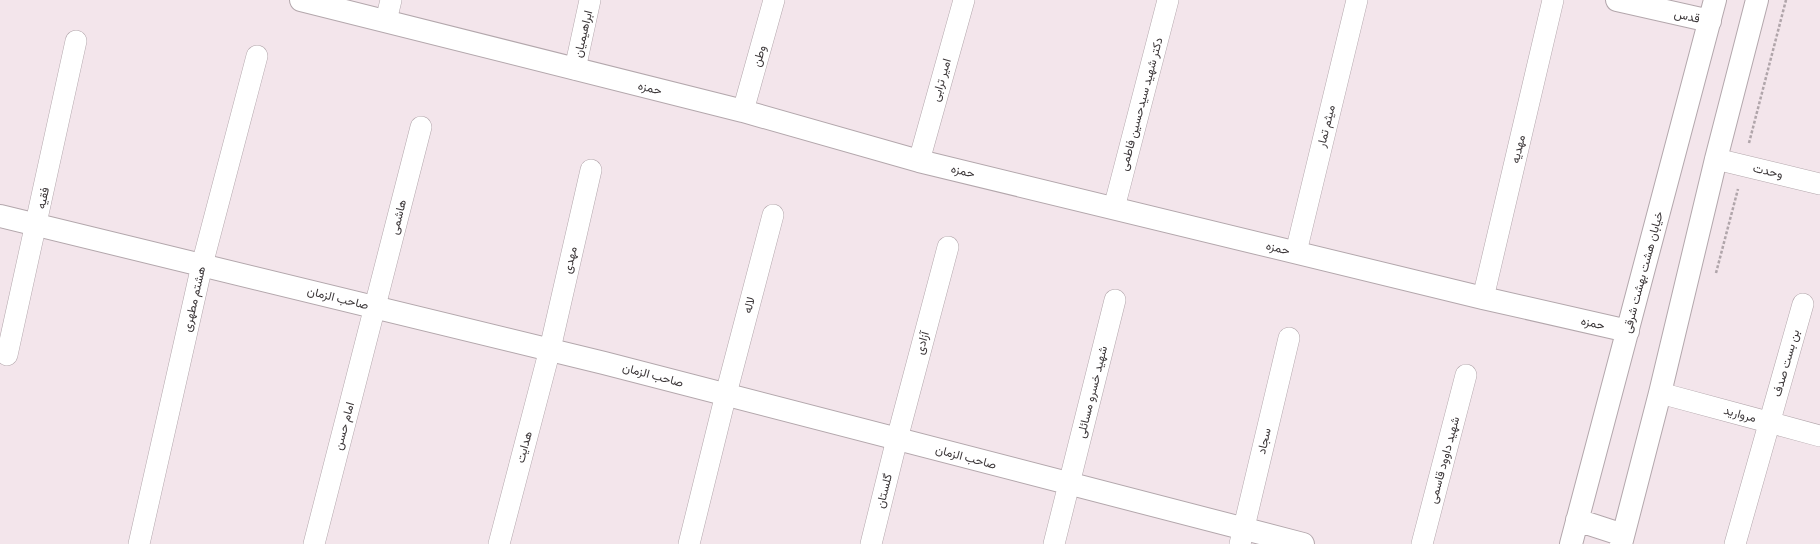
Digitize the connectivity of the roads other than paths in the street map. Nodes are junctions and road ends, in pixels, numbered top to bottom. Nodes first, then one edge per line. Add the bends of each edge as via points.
1 (301, 0) edge
2 (391, 0) edge
3 (590, 0) edge
4 (774, 0) edge
5 (964, 0) edge
6 (1168, 0) edge
7 (1357, 0) edge
8 (1553, 0) edge
9 (1617, 0) edge
10 (1715, 0) edge
11 (1757, 0) edge
12 (386, 21) junction
13 (1710, 21) junction
14 (76, 42) dead end
15 (257, 56) dead end
16 (575, 69) junction
17 (743, 111) junction
18 (421, 127) dead end
19 (1716, 159) junction
20 (919, 160) junction
21 (591, 170) dead end
22 (1820, 184) edge
23 (1114, 208) junction
24 (773, 215) dead end
25 (0, 216) edge
26 (37, 226) junction
27 (948, 247) dead end
28 (1296, 252) junction
29 (202, 265) junction
30 (1483, 298) junction
31 (1115, 300) dead end
32 (1803, 304) dead end
33 (375, 307) junction
34 (1628, 331) junction
35 (1289, 338) dead end
36 (550, 349) junction
37 (7, 355) dead end
38 (1466, 376) dead end
39 (1660, 393) junction
40 (726, 394) junction
41 (1768, 422) junction
42 (1820, 436) edge
43 (897, 439) junction
44 (1068, 484) junction
45 (1577, 520) junction
46 (1242, 537) edge
47 (1622, 540) edge
48 (139, 544) edge
49 (314, 544) edge
50 (499, 544) edge
51 (689, 544) edge
52 (871, 544) edge
53 (1054, 544) edge
54 (1303, 544) edge
55 (1422, 544) edge
56 (1571, 544) edge
57 (1735, 544) edge

1 - 12 street, حمزه
2 - 12 street
3 - 16 street, ابراهیمیان
4 - 17 street, وطن
5 - 20 street, امیر ترابی
6 - 23 street, دکتر شهید سیدحسین فاطمی
7 - 28 street, میثم تمار
8 - 30 street, مهدیه
9 - 13 street, قدس
10 - 13 street, خیابان هشت بهشت شرقی
11 - 19 street
12 - 16 street, حمزه
13 - 34 street, خیابان هشت بهشت شرقی
14 - 26 street, فقیه
15 - 29 street, هشتم مطهری
16 - 17 street, حمزه
17 - 20 street, حمزه
18 - 33 street, هاشمی
19 - 22 street, وحدت
19 - 39 street
20 - 23 street, حمزه
21 - 36 street, مهدی
23 - 28 street, حمزه
24 - 40 street, لاله
25 - 26 street, صاحب الزمان
26 - 29 street, صاحب الزمان
26 - 37 street, فقیه
27 - 43 street, آزادی
28 - 30 street, حمزه
29 - 33 street, صاحب الزمان
29 - 48 street, هشتم مطهری
30 - 34 street, حمزه
31 - 44 street, شهید خسرو مسائلی
32 - 41 street, بن بست صدف
33 - 36 street, صاحب الزمان
33 - 49 street, امام حسن
34 - 45 street, خیابان هشت بهشت شرقی
35 - 46 street, سجاد
36 - 40 street, صاحب الزمان
36 - 50 street, هدایت
38 - 55 street, شهید داوود قاسمی
39 - 41 street, مروارید
39 - 47 street
40 - 43 street, صاحب الزمان
40 - 51 street, لاله
41 - 42 street, مروارید
41 - 57 street, بن بست صدف
43 - 44 street, صاحب الزمان
43 - 52 street, گلستان
44 - 46 street, صاحب الزمان
44 - 53 street, شهید خسرو مسائلی
45 - 47 street
45 - 56 street, خیابان هشت بهشت شرقی
46 - 54 street, صاحب الزمان

